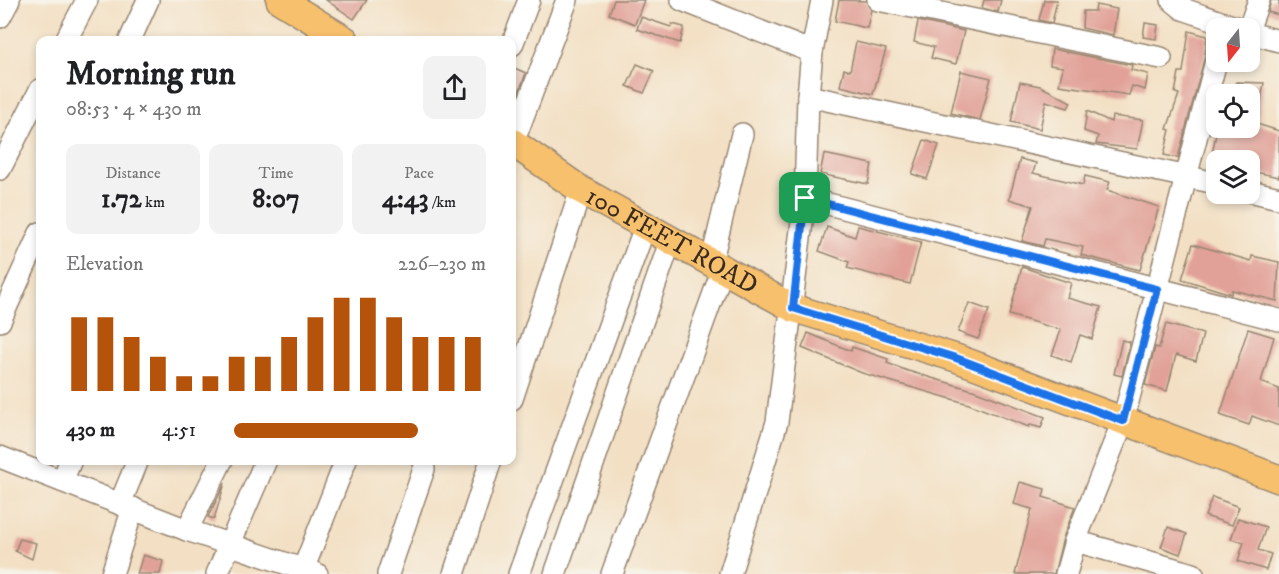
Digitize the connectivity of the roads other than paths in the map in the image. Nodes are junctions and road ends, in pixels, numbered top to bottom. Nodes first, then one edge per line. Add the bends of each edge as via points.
1 (9, 0) edge
2 (87, 0) edge
3 (148, 0) edge
4 (280, 0) edge
5 (529, 0) edge
6 (567, 0) edge
7 (682, 0) edge
8 (822, 0) edge
9 (878, 0) edge
10 (1172, 0) edge
11 (1259, 0) edge
12 (0, 17) edge
13 (1206, 18) edge
14 (1253, 18) edge
15 (1260, 35) edge
16 (68, 36) edge
17 (132, 36) edge
18 (331, 36) edge
19 (515, 36) edge
20 (1279, 41) edge
21 (812, 52) junction
22 (1161, 58) dead end
23 (1213, 72) edge
24 (808, 96) junction
25 (36, 98) edge
26 (516, 133) edge
27 (742, 134) dead end
28 (516, 146) edge
29 (0, 169) edge
30 (1187, 176) junction
31 (1206, 181) edge
32 (580, 190) junction
33 (1260, 193) edge
34 (805, 198) junction
35 (1279, 198) edge
36 (646, 224) junction
37 (671, 239) junction
38 (36, 242) edge
39 (717, 268) junction
40 (1157, 289) junction
41 (793, 308) junction
42 (1279, 320) edge
43 (0, 321) edge
44 (516, 387) edge
45 (1123, 421) junction
46 (0, 457) edge
47 (69, 465) edge
48 (137, 465) edge
49 (220, 465) edge
50 (264, 465) edge
51 (344, 465) edge
52 (489, 465) edge
53 (424, 469) dead end
54 (1279, 478) edge
55 (62, 481) junction
56 (126, 506) junction
57 (187, 530) junction
58 (1075, 540) junction
59 (229, 543) junction
60 (310, 572) edge
61 (112, 574) edge
62 (217, 574) edge
63 (388, 574) edge
64 (454, 574) edge
65 (519, 574) edge
66 (555, 574) edge
67 (612, 574) edge
68 (730, 574) edge
69 (1066, 574) edge
70 (1193, 574) edge

1 - 12 street
2 - 16 street
3 - 17 street
4 - 18 main road
5 - 19 street
6 - 26 street
7 - 21 street
8 - 21 street
9 - 22 street
10 - 13 street
11 - 14 street
15 - 20 street
21 - 24 street
23 - 30 street
24 - 30 street
24 - 34 street
25 - 29 street
27 - 39 street
28 - 32 main road, 100 FEET ROAD
30 - 31 street
30 - 40 street
32 - 36 main road, 100 FEET ROAD
32 - 44 street
33 - 35 street
34 - 40 street
34 - 41 street
36 - 37 main road, 100 FEET ROAD
36 - 65 street
37 - 39 main road, 100 FEET ROAD
37 - 66 street
38 - 43 street
39 - 41 main road, 100 FEET ROAD
39 - 67 street
40 - 42 street
40 - 45 street
41 - 45 main road, 100 FEET ROAD via 956,358
41 - 68 street via 777,422
45 - 54 main road, 100 FEET ROAD
45 - 58 street
46 - 55 street
47 - 55 street
48 - 56 street
49 - 57 street
50 - 59 street
51 - 60 street
52 - 64 street
53 - 63 street
55 - 56 street
56 - 57 street
56 - 61 street
57 - 59 street
58 - 69 street
58 - 70 street
59 - 60 street
59 - 62 street

